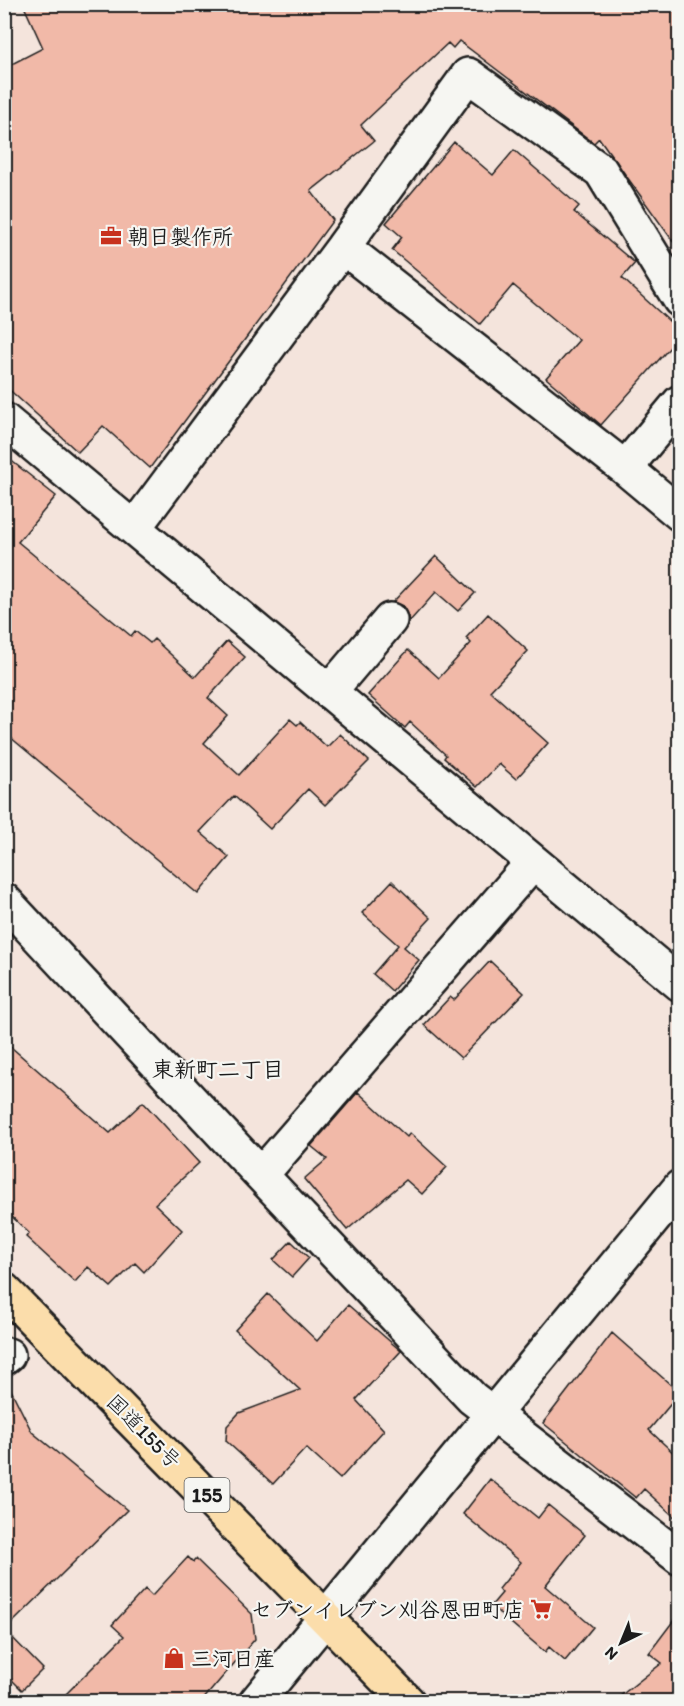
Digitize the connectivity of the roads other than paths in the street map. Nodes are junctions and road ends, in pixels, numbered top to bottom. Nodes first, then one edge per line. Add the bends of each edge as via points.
1 (343, 247) junction
2 (680, 300) edge
3 (680, 402) edge
4 (4, 420) edge
5 (625, 468) junction
6 (680, 514) edge
7 (134, 528) junction
8 (390, 620) dead end
9 (329, 692) junction
10 (533, 862) junction
11 (4, 900) edge
12 (680, 984) edge
13 (261, 1175) junction
14 (680, 1187) edge
15 (4, 1290) edge
16 (493, 1416) junction
17 (677, 1551) edge
18 (325, 1618) junction
19 (256, 1701) edge
20 (408, 1701) edge

1 - 2 street via 468,75 600,171
1 - 5 street
1 - 7 street
3 - 5 street
4 - 7 street
5 - 6 street
7 - 9 street
8 - 9 street
9 - 10 street
10 - 12 street
10 - 13 street
11 - 13 street
13 - 16 street
14 - 16 street
15 - 18 highway, 国道155号 / 155
16 - 17 street
16 - 18 street
18 - 19 street
18 - 20 highway, 国道155号 / 155

